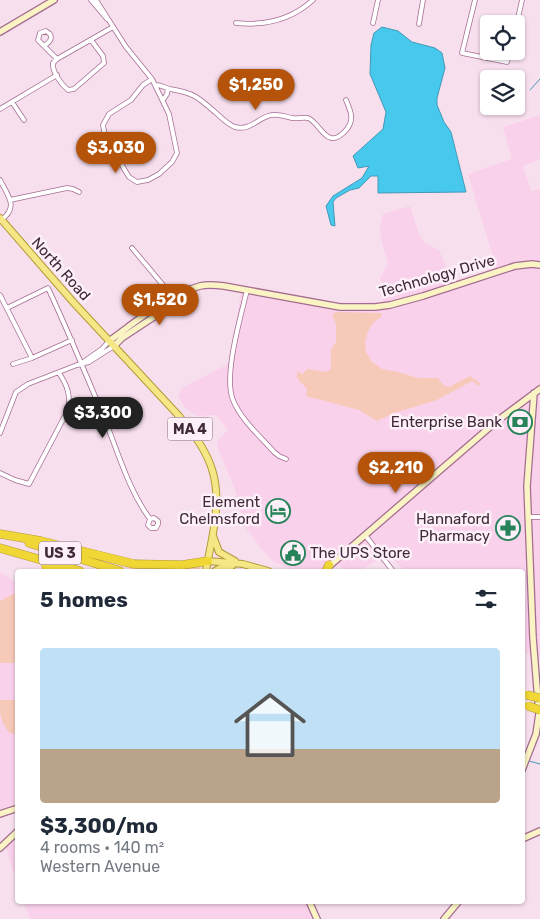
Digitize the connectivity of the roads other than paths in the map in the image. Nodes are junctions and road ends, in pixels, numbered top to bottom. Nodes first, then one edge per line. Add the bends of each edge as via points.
1 (54, 0) edge
2 (91, 0) edge
3 (96, 0) edge
4 (314, 0) edge
5 (378, 0) edge
6 (423, 0) edge
7 (475, 0) edge
8 (522, 0) edge
9 (519, 15) edge
10 (109, 21) junction
11 (236, 23) dead end
12 (373, 23) dead end
13 (419, 24) dead end
14 (113, 27) junction
15 (0, 32) edge
16 (91, 40) junction
17 (44, 46) dead end
18 (480, 57) edge
19 (58, 59) junction
20 (57, 75) junction
21 (152, 79) junction
22 (156, 85) junction
23 (168, 88) junction
24 (163, 100) junction
25 (346, 100) dead end
26 (12, 102) junction
27 (0, 109) edge
28 (24, 120) dead end
29 (0, 180) edge
30 (79, 192) dead end
31 (10, 200) junction
32 (0, 220) edge
33 (132, 248) dead end
34 (540, 265) edge
35 (193, 289) junction
36 (247, 290) junction
37 (0, 295) edge
38 (173, 298) junction
39 (6, 308) junction
40 (72, 340) junction
41 (112, 343) junction
42 (32, 358) junction
43 (82, 363) junction
44 (13, 364) dead end
45 (59, 372) junction
46 (540, 388) edge
47 (534, 392) junction
48 (523, 400) junction
49 (534, 409) junction
50 (0, 433) edge
51 (286, 459) dead end
52 (0, 473) edge
53 (528, 517) junction
54 (540, 517) edge
55 (150, 519) dead end
56 (0, 534) edge
57 (213, 535) junction
58 (364, 535) junction
59 (0, 548) edge
60 (208, 561) junction
61 (243, 564) junction
62 (55, 569) edge
63 (73, 569) edge
64 (114, 569) edge
65 (206, 569) edge
66 (218, 569) edge
67 (261, 569) edge
68 (326, 569) edge
69 (391, 569) edge
70 (540, 630) edge
71 (533, 631) junction
72 (525, 694) edge
73 (540, 698) edge
74 (525, 705) edge
75 (540, 710) edge
76 (525, 765) edge
77 (15, 809) edge
78 (0, 814) edge
79 (540, 831) edge
80 (15, 835) edge
81 (525, 838) edge
82 (0, 848) edge
83 (310, 904) edge
84 (456, 904) edge
85 (317, 919) edge
86 (444, 919) edge

1 - 15 street
2 - 10 street
3 - 10 street
4 - 11 street via 279,21 253,25
5 - 12 street
6 - 13 street
7 - 18 street via 462,53
8 - 9 street
10 - 14 street
14 - 16 street
14 - 21 street
16 - 19 street
16 - 20 street via 104,57 102,64 72,90 66,88
17 - 19 street
19 - 20 street via 52,66
20 - 26 street
21 - 22 street
21 - 24 street via 131,100 109,114 103,125 105,137 129,177 137,182 159,174 177,153 170,114
22 - 23 street
22 - 24 street
23 - 24 street
23 - 25 street via 193,94 235,127 251,126 277,114 307,118 323,134 331,137 341,135 350,125 352,116
26 - 27 street
26 - 28 street
29 - 31 street
30 - 31 street via 67,188
31 - 32 street via 10,212
32 - 41 main road, North Road / MA 4
33 - 38 street
34 - 36 street, Technology Drive via 515,266 424,296 375,307 340,307
35 - 36 street, Technology Drive via 213,284
35 - 38 street, Technology Drive
35 - 41 street, Technology Drive
36 - 51 street via 230,377 231,394 240,413 274,452
37 - 39 street
38 - 41 street, Technology Drive
39 - 40 street via 48,288
39 - 42 street
40 - 42 street
40 - 43 street
41 - 43 street
41 - 57 main road, North Road / MA 4 via 195,434 205,451 216,488
42 - 44 street
43 - 45 street
43 - 55 street via 133,488
45 - 50 street via 16,392
45 - 52 street via 68,387 68,410 29,484
46 - 47 street
47 - 48 street
47 - 49 street
48 - 49 street via 532,401
48 - 58 street
49 - 53 street via 527,472
53 - 54 street
53 - 71 street
56 - 60 highway via 134,564 182,565
56 - 64 highway, US 3
57 - 60 main road, North Road / MA 4
57 - 61 main road via 219,552
58 - 68 street
58 - 69 street
59 - 62 highway
59 - 63 highway, US 3
60 - 61 main road
60 - 65 main road, MA 4
61 - 66 main road
61 - 67 main road
70 - 71 street
71 - 76 street via 539,714
72 - 73 highway, bridge
74 - 75 highway, bridge
77 - 78 street
79 - 81 street
80 - 82 street
83 - 85 street
84 - 86 street

